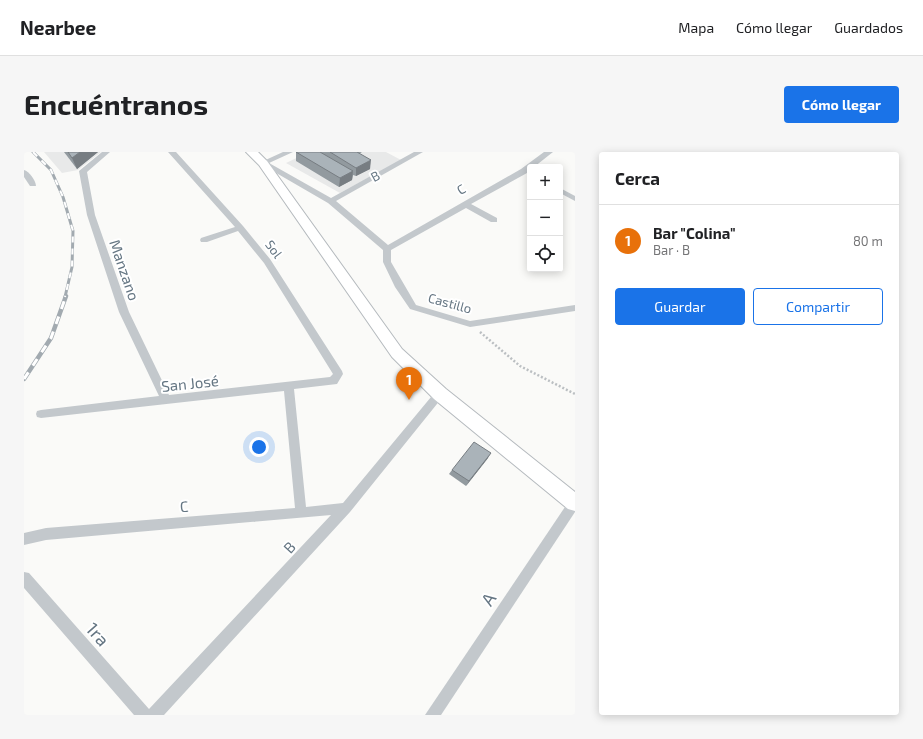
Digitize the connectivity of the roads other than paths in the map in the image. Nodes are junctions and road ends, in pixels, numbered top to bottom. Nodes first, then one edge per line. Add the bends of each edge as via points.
1 (106, 152) edge
2 (172, 152) edge
3 (252, 152) edge
4 (289, 152) edge
5 (419, 152) edge
6 (549, 152) edge
7 (263, 163) junction
8 (536, 164) edge
9 (24, 172) edge
10 (527, 172) edge
11 (33, 184) dead end
12 (563, 192) edge
13 (575, 199) edge
14 (331, 201) junction
15 (465, 204) junction
16 (494, 220) dead end
17 (240, 228) junction
18 (204, 240) dead end
19 (386, 249) junction
20 (575, 308) edge
21 (338, 374) joint
22 (289, 387) junction
23 (440, 394) junction
24 (166, 400) junction
25 (41, 414) dead end
26 (575, 503) edge
27 (346, 508) junction
28 (300, 513) junction
29 (24, 539) edge
30 (24, 578) edge
31 (144, 715) edge
32 (154, 715) edge
33 (432, 715) edge

1 - 24 street, Manzano via 83,171 91,215 124,312
2 - 17 street, Sol
3 - 7 main road
4 - 7 street
5 - 14 street, B
6 - 8 street, C
7 - 14 street
7 - 23 main road via 397,353
9 - 11 street
10 - 15 street, C
12 - 13 street
14 - 19 street
15 - 16 street
15 - 19 street, C
17 - 18 street
17 - 21 street, Sol via 267,261
19 - 20 street, Castillo via 387,262 413,307 470,324
21 - 22 street, San José via 333,381
22 - 24 street, San José
22 - 28 street
23 - 26 main road
23 - 27 street, B
24 - 25 street, San José
26 - 33 street, A
27 - 28 street, C
27 - 32 street, B
28 - 29 street, C via 46,534
30 - 31 street, 1ra

